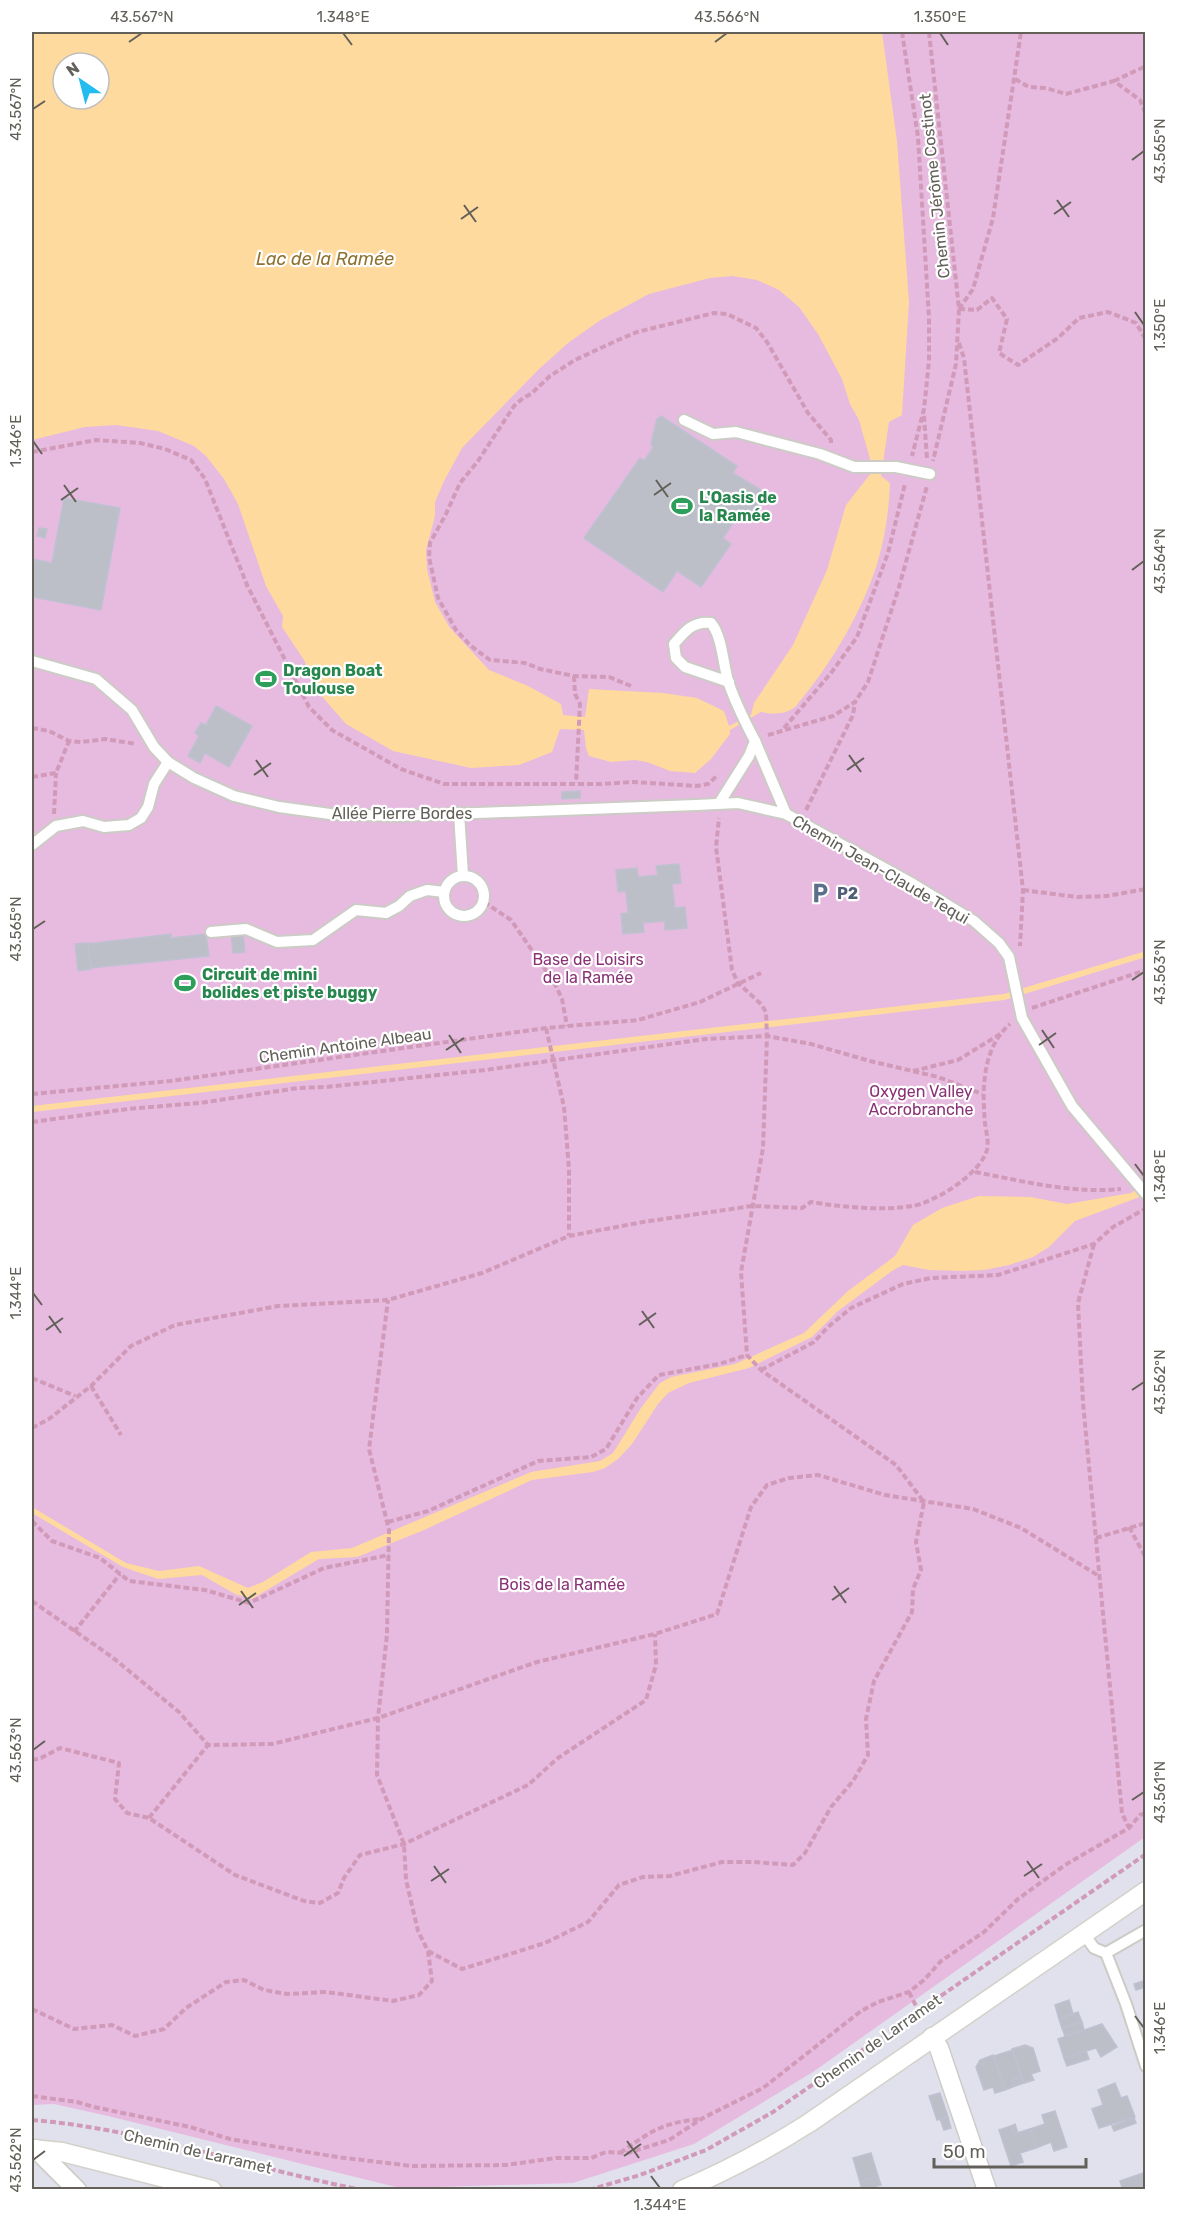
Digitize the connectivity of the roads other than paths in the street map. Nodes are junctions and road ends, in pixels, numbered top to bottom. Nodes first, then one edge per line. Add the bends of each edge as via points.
1 (684, 420) dead end
2 (930, 474) road end
3 (32, 661) edge
4 (729, 682) junction
5 (755, 741) junction
6 (168, 762) junction
7 (720, 802) junction
8 (459, 813) junction
9 (786, 814) junction
10 (32, 845) edge
11 (463, 876) junction
12 (444, 892) junction
13 (211, 932) dead end
14 (1146, 1194) edge
15 (1146, 1891) edge
16 (1146, 1930) edge
17 (1084, 1934) junction
18 (1106, 1953) junction
19 (932, 2037) junction
20 (1146, 2066) edge
21 (34, 2149) edge
22 (77, 2190) edge
23 (212, 2190) edge
24 (681, 2190) edge
25 (987, 2190) edge

1 - 2 lane via 713,434 736,432 854,467 896,467
3 - 6 lane, Allée Pierre Bordes via 96,679 132,710
4 - 4 lane via 718,632 711,623 693,624 674,644 676,658 685,667
4 - 5 lane
5 - 7 lane
5 - 9 lane
6 - 8 lane, Allée Pierre Bordes via 234,796 279,807 330,814
6 - 10 lane via 154,784 141,818 129,825 104,827 83,821 56,826
7 - 8 lane, Allée Pierre Bordes
7 - 9 lane, Allée Pierre Bordes via 738,802
8 - 11 lane
9 - 14 lane, Chemin Jean-Claude Tequi via 974,921 999,944 1009,957 1022,1018 1072,1106
11 - 12 lane via 451,881
11 - 12 lane via 476,879 484,889 484,902 477,912 454,914 446,904
12 - 13 lane via 427,890 410,896 386,913 356,910 313,940 277,942 246,929
15 - 17 main road, Chemin de Larramet
16 - 18 lane
17 - 18 lane via 1094,1948
17 - 19 main road, Chemin de Larramet
18 - 20 lane
19 - 24 main road, Chemin de Larramet via 762,2152
19 - 25 main road
21 - 22 main road
21 - 23 main road, Chemin de Larramet via 62,2152

